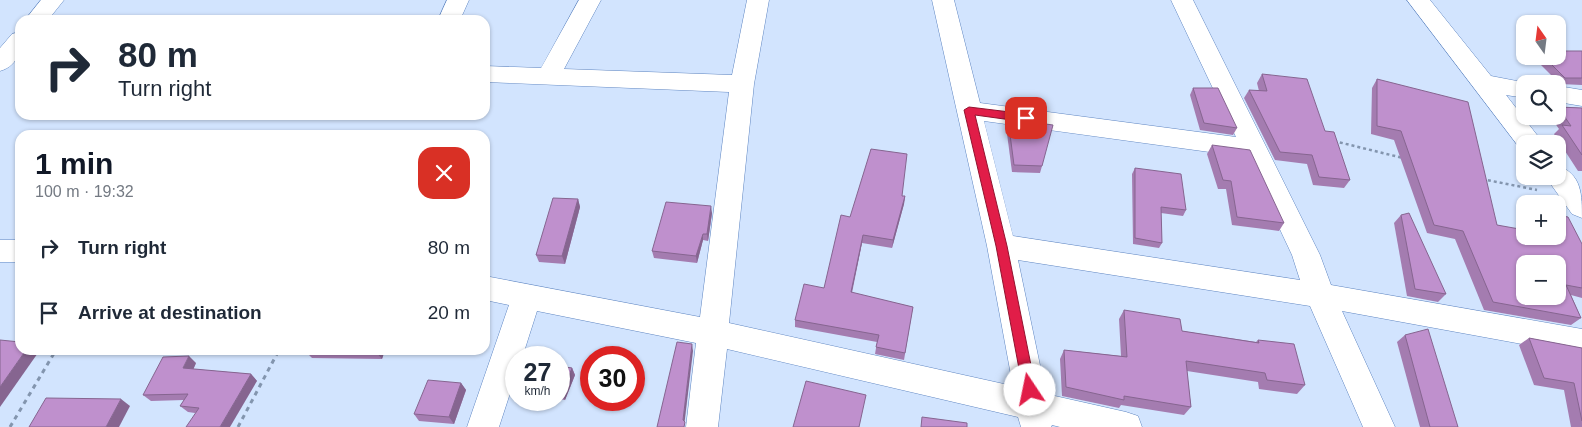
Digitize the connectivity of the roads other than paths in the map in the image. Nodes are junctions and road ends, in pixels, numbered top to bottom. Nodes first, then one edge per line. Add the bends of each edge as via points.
1 (53, 0) edge
2 (458, 0) edge
3 (590, 0) edge
4 (758, 0) edge
5 (943, 0) edge
6 (1182, 0) edge
7 (1418, 0) edge
8 (40, 15) edge
9 (451, 15) edge
10 (15, 45) edge
11 (0, 63) edge
12 (0, 68) edge
13 (15, 69) edge
14 (490, 74) edge
15 (547, 78) junction
16 (1482, 83) junction
17 (742, 84) junction
18 (1516, 89) edge
19 (1566, 95) edge
20 (1582, 98) edge
21 (969, 110) junction
22 (1524, 135) edge
23 (1253, 149) junction
24 (1001, 246) junction
25 (0, 251) edge
26 (15, 251) edge
27 (490, 289) edge
28 (1320, 295) junction
29 (527, 296) junction
30 (714, 333) junction
31 (1582, 342) edge
32 (1035, 417) edge
33 (483, 427) edge
34 (702, 427) edge
35 (1126, 427) edge
36 (1380, 427) edge

1 - 8 street
2 - 9 street
3 - 15 street
4 - 17 street
5 - 21 street
6 - 23 street
7 - 16 street
10 - 11 street
12 - 13 street
14 - 15 street
15 - 17 street
16 - 18 street
16 - 22 street
17 - 30 street
19 - 20 street
21 - 23 street
21 - 24 street
23 - 28 street via 1306,255
24 - 28 street
24 - 32 street
25 - 26 street
27 - 29 street
28 - 31 street
28 - 36 street
29 - 30 street
29 - 33 street
30 - 32 street
30 - 34 street
32 - 35 street

